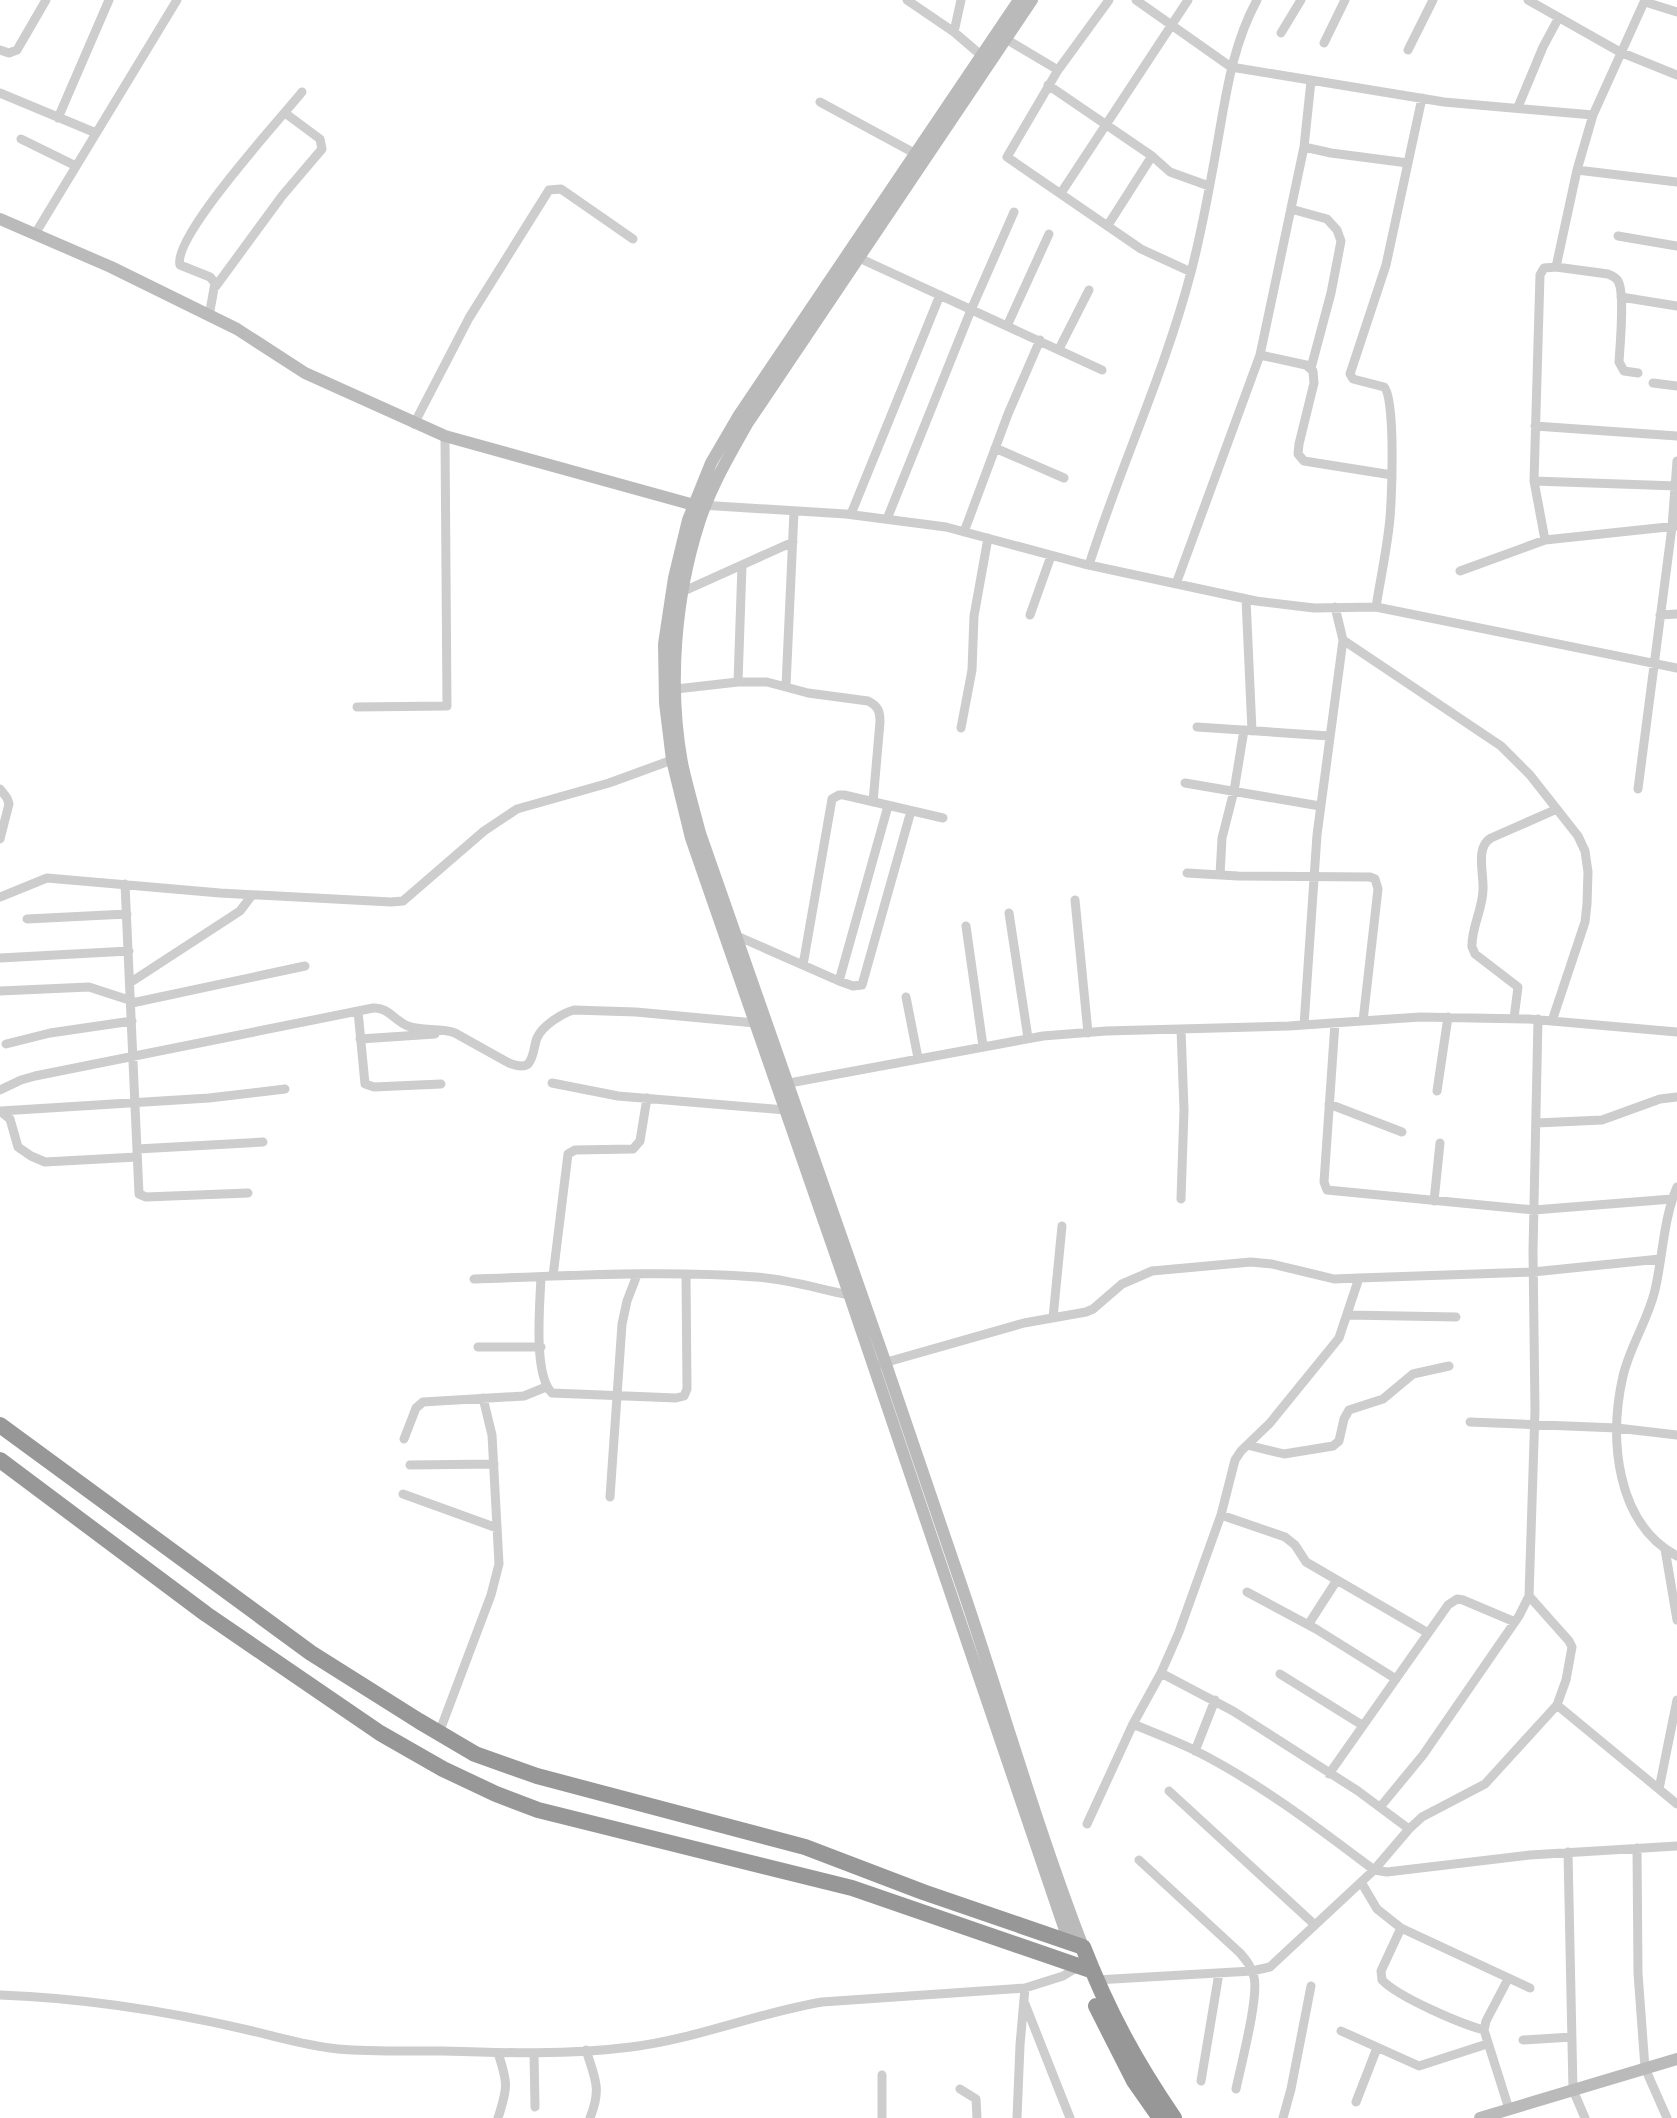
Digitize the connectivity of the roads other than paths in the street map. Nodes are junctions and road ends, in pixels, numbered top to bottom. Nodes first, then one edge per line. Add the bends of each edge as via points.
1 (46, 0) edge
2 (109, 0) edge
3 (177, 0) edge
4 (906, 0) edge
5 (961, 0) edge
6 (1019, 0) edge
7 (1032, 0) edge
8 (1109, 0) edge
9 (1136, 0) edge
10 (1188, 0) edge
11 (1257, 0) edge
12 (1301, 0) edge
13 (1345, 0) edge
14 (1433, 0) edge
15 (1528, 0) edge
16 (1645, 1) edge
17 (1677, 12) edge
18 (1558, 19) junction
19 (1172, 26) junction
20 (954, 32) junction
21 (1281, 32) dead end
22 (1006, 39) junction
23 (1324, 43) dead end
24 (0, 50) edge
25 (1408, 50) dead end
26 (1620, 52) junction
27 (982, 56) junction
28 (1231, 67) junction
29 (1058, 70) junction
30 (1677, 75) edge
31 (1311, 81) junction
32 (1048, 85) junction
33 (302, 92) dead end
34 (1, 96) edge
35 (1422, 98) junction
36 (820, 102) dead end
37 (1518, 107) junction
38 (285, 113) junction
39 (1593, 115) junction
40 (58, 118) junction
41 (1106, 124) junction
42 (96, 133) junction
43 (21, 139) dead end
44 (1304, 147) junction
45 (916, 154) junction
46 (1152, 156) junction
47 (1408, 163) junction
48 (76, 166) junction
49 (1577, 170) junction
50 (1677, 182) edge
51 (1209, 186) junction
52 (1062, 193) junction
53 (1291, 209) junction
54 (1014, 212) dead end
55 (4, 224) edge
56 (1108, 225) junction
57 (35, 234) junction
58 (1049, 234) dead end
59 (1618, 236) dead end
60 (633, 239) dead end
61 (1677, 246) edge
62 (859, 258) junction
63 (1556, 267) junction
64 (1191, 272) junction
65 (216, 286) junction
66 (1089, 290) dead end
67 (940, 296) junction
68 (1621, 297) junction
69 (1677, 306) edge
70 (971, 310) junction
71 (209, 316) junction
72 (1007, 326) junction
73 (1040, 340) junction
74 (1059, 350) junction
75 (1260, 355) junction
76 (1311, 368) junction
77 (1102, 370) dead end
78 (1638, 374) dead end
79 (1653, 383) dead end
80 (1677, 386) edge
81 (414, 424) junction
82 (1535, 426) junction
83 (445, 436) junction
84 (1677, 436) edge
85 (995, 448) junction
86 (1677, 461) edge
87 (1392, 475) junction
88 (1064, 478) dead end
89 (1534, 481) junction
90 (1675, 486) edge
91 (700, 505) junction
92 (794, 511) junction
93 (851, 514) junction
94 (887, 519) junction
95 (1674, 527) edge
96 (964, 532) junction
97 (988, 538) junction
98 (1545, 540) junction
99 (793, 542) junction
100 (1051, 556) junction
101 (742, 565) junction
102 (1088, 566) junction
103 (1460, 571) dead end
104 (1176, 584) junction
105 (684, 590) junction
106 (1246, 599) junction
107 (1335, 607) junction
108 (1376, 607) junction
109 (1677, 614) edge
110 (1030, 615) dead end
111 (1660, 615) junction
112 (1343, 640) junction
113 (1654, 663) junction
114 (1677, 668) edge
115 (738, 682) junction
116 (786, 686) junction
117 (676, 689) junction
118 (357, 707) dead end
119 (1197, 727) dead end
120 (961, 728) dead end
121 (1248, 730) junction
122 (1329, 736) junction
123 (672, 760) junction
124 (1186, 783) dead end
125 (0, 789) edge
126 (1638, 789) dead end
127 (1234, 791) junction
128 (873, 802) junction
129 (888, 806) junction
130 (1320, 806) junction
131 (1557, 809) junction
132 (911, 811) junction
133 (943, 818) dead end
134 (0, 839) edge
135 (1187, 873) dead end
136 (1220, 875) junction
137 (1313, 877) junction
138 (126, 884) junction
139 (252, 895) junction
140 (0, 897) edge
141 (1075, 900) dead end
142 (127, 914) junction
143 (1009, 914) dead end
144 (27, 919) dead end
145 (966, 926) dead end
146 (737, 936) junction
147 (129, 951) junction
148 (0, 958) edge
149 (803, 965) junction
150 (305, 966) dead end
151 (839, 981) junction
152 (131, 982) junction
153 (0, 991) edge
154 (906, 997) dead end
155 (132, 1002) junction
156 (358, 1011) junction
157 (1448, 1017) junction
158 (1514, 1018) junction
159 (1538, 1019) junction
160 (1552, 1020) junction
161 (132, 1021) junction
162 (1364, 1021) junction
163 (755, 1023) junction
164 (1335, 1023) junction
165 (1304, 1025) junction
166 (1181, 1029) junction
167 (1088, 1032) junction
168 (1677, 1032) edge
169 (455, 1033) junction
170 (1028, 1038) junction
171 (360, 1039) junction
172 (6, 1044) dead end
173 (983, 1046) junction
174 (134, 1056) junction
175 (918, 1058) junction
176 (552, 1083) dead end
177 (441, 1084) dead end
178 (782, 1084) junction
179 (285, 1089) dead end
180 (0, 1090) edge
181 (1437, 1091) dead end
182 (1677, 1097) edge
183 (647, 1098) junction
184 (136, 1102) junction
185 (1329, 1104) junction
186 (785, 1110) junction
187 (1, 1111) edge
188 (1537, 1123) junction
189 (1402, 1132) dead end
190 (263, 1142) dead end
191 (1440, 1144) dead end
192 (137, 1153) junction
193 (1677, 1187) edge
194 (248, 1193) dead end
195 (1181, 1199) dead end
196 (1672, 1199) junction
197 (1434, 1201) junction
198 (1534, 1210) junction
199 (1677, 1218) edge
200 (1667, 1219) junction
201 (1062, 1226) dead end
202 (1660, 1259) junction
203 (1533, 1272) junction
204 (637, 1275) junction
205 (686, 1275) junction
206 (553, 1276) junction
207 (541, 1277) junction
208 (1360, 1278) junction
209 (474, 1279) dead end
210 (849, 1295) junction
211 (1348, 1316) junction
212 (1456, 1317) dead end
213 (1053, 1318) junction
214 (478, 1347) dead end
215 (541, 1347) junction
216 (885, 1362) junction
217 (873, 1366) junction
218 (1449, 1366) dead end
219 (546, 1386) junction
220 (616, 1397) junction
221 (482, 1398) junction
222 (1470, 1422) dead end
223 (0, 1425) edge
224 (1534, 1426) junction
225 (1617, 1428) junction
226 (1677, 1435) edge
227 (404, 1439) dead end
228 (1247, 1445) junction
229 (0, 1460) edge
230 (494, 1464) junction
231 (410, 1465) dead end
232 (403, 1494) dead end
233 (610, 1497) dead end
234 (1221, 1515) junction
235 (498, 1528) junction
236 (1665, 1549) junction
237 (1677, 1556) edge
238 (1337, 1580) junction
239 (1247, 1592) dead end
240 (1529, 1596) junction
241 (1677, 1620) edge
242 (1515, 1622) junction
243 (1308, 1625) junction
244 (1428, 1633) junction
245 (1161, 1673) junction
246 (1280, 1674) dead end
247 (1396, 1679) junction
248 (1215, 1700) junction
249 (1677, 1700) edge
250 (1557, 1705) junction
251 (1133, 1724) junction
252 (1362, 1725) junction
253 (439, 1733) junction
254 (1195, 1751) junction
255 (1330, 1774) junction
256 (1659, 1789) junction
257 (1169, 1791) dead end
258 (1677, 1804) edge
259 (1381, 1806) junction
260 (1087, 1824) dead end
261 (1409, 1829) junction
262 (1677, 1846) edge
263 (1637, 1848) junction
264 (1568, 1852) junction
265 (1139, 1860) dead end
266 (1374, 1870) junction
267 (1361, 1882) junction
268 (1315, 1925) junction
269 (1401, 1928) junction
270 (1076, 1944) junction
271 (1252, 1971) junction
272 (1089, 1973) junction
273 (1219, 1973) junction
274 (1508, 1979) junction
275 (1310, 1986) dead end
276 (1025, 1988) junction
277 (1530, 1988) dead end
278 (0, 1995) edge
279 (1024, 2002) junction
280 (1484, 2030) junction
281 (1341, 2031) dead end
282 (1572, 2037) junction
283 (1523, 2040) dead end
284 (1487, 2044) junction
285 (1376, 2048) junction
286 (586, 2050) junction
287 (498, 2053) junction
288 (534, 2053) junction
289 (1677, 2059) edge
290 (1645, 2068) junction
291 (882, 2076) dead end
292 (1201, 2081) dead end
293 (960, 2089) dead end
294 (1236, 2089) dead end
295 (1573, 2090) junction
296 (1356, 2102) dead end
297 (534, 2107) dead end
298 (1508, 2109) junction
299 (498, 2118) edge
300 (590, 2118) edge
301 (882, 2118) edge
302 (978, 2118) edge
303 (1017, 2118) edge
304 (1070, 2118) edge
305 (1160, 2118) edge
306 (1174, 2118) edge
307 (1283, 2118) edge
308 (1480, 2118) edge
309 (1585, 2118) edge
310 (1667, 2118) edge

1 - 24 street via 17,50 12,53
2 - 40 street
3 - 42 street
4 - 20 street
5 - 20 street
6 - 27 main road
7 - 22 main road
8 - 29 street
9 - 19 street
10 - 19 street
11 - 28 street
12 - 21 street
13 - 23 street
14 - 25 street
15 - 18 street
16 - 17 street
16 - 26 street
18 - 26 street
18 - 37 street
19 - 28 street
19 - 41 street
20 - 27 street
22 - 29 street
22 - 62 main road
26 - 30 street
26 - 39 street
27 - 45 main road
28 - 31 street
28 - 51 street
29 - 32 street
31 - 35 street
31 - 44 street
32 - 41 street
32 - 52 street via 1007,157
33 - 38 street
34 - 40 street
35 - 37 street
35 - 47 street
36 - 45 street
37 - 39 street
38 - 65 street via 320,140 322,150 282,196
38 - 65 street via 226,182 181,252 180,265 210,277
39 - 49 street
40 - 42 street
41 - 46 street
41 - 52 street
42 - 48 street
43 - 48 street
44 - 47 street
44 - 53 street
45 - 91 main road via 738,415 711,463
46 - 51 street via 1170,172
46 - 56 street
47 - 87 street via 1386,265 1350,374 1351,378 1384,387 1388,392
48 - 57 street
49 - 50 street
49 - 63 street
51 - 64 street
52 - 56 street
53 - 75 street
53 - 76 street via 1327,219 1341,241
54 - 70 street
55 - 57 main road
56 - 64 street via 1141,249
57 - 71 main road via 111,267
58 - 72 street
59 - 61 street
60 - 81 street via 561,189 549,190 469,318
62 - 67 street
62 - 91 main road via 747,424
63 - 68 street via 1613,276 1618,281
63 - 82 street via 1544,268 1540,275
64 - 102 street
65 - 71 street
66 - 74 street
67 - 70 street
67 - 93 street
68 - 69 street
68 - 78 street via 1619,362 1624,371
70 - 72 street
70 - 94 street
71 - 81 main road via 236,329 305,373
72 - 73 street
73 - 74 street
73 - 85 street
74 - 77 street
75 - 76 street
75 - 104 street
76 - 87 street via 1314,383 1299,444 1300,457 1310,463
79 - 80 street
81 - 83 main road
82 - 84 street
82 - 89 street
83 - 91 main road
83 - 118 street via 447,706
85 - 88 street
85 - 96 street
86 - 90 street
87 - 108 street via 1390,526
89 - 90 street
89 - 98 street
90 - 95 street
91 - 92 street
91 - 105 main road
91 - 123 main road via 688,520 674,578 664,644 665,703
92 - 93 street
92 - 99 street
93 - 94 street
94 - 96 street
95 - 98 street
95 - 111 street
96 - 97 street
97 - 100 street
97 - 120 street via 974,616 972,670
98 - 103 street
99 - 101 street
99 - 116 street
100 - 102 street
100 - 110 street
101 - 105 street
101 - 115 street
102 - 104 street
104 - 106 street
105 - 117 main road via 677,643
106 - 107 street via 1314,608
106 - 121 street
107 - 108 street
107 - 112 street
108 - 113 street
109 - 111 street
111 - 113 street
112 - 122 street
112 - 131 street via 1501,746
113 - 114 street
113 - 126 street
115 - 116 street
115 - 117 street
116 - 128 street via 808,693 868,701 878,708 880,738
117 - 146 main road via 682,763 700,833
119 - 121 street
121 - 122 street
121 - 127 street
122 - 130 street
123 - 139 street via 609,782 522,806 484,831 403,900
123 - 163 main road via 690,838
124 - 127 street
125 - 134 street via 8,804
127 - 130 street
127 - 136 street via 1222,838
128 - 129 street
128 - 149 street via 839,795 831,802
129 - 132 street
129 - 151 street
130 - 137 street
131 - 158 street via 1490,838 1482,849 1482,901 1472,947 1475,954 1518,987
131 - 160 street via 1585,851 1588,890 1585,922
132 - 133 street
132 - 151 street via 863,983 857,987
135 - 136 street
136 - 137 street
137 - 162 street via 1370,877 1378,883
137 - 165 street
138 - 139 street
138 - 140 street via 47,878
138 - 142 street
139 - 152 street via 240,911
141 - 167 street
142 - 144 street
142 - 147 street
143 - 170 street
145 - 173 street
146 - 149 street
146 - 178 main road
147 - 148 street
147 - 152 street
149 - 151 street
150 - 155 street
152 - 155 street
153 - 155 street via 90,987
154 - 175 street
155 - 161 street
156 - 169 street via 381,1008 412,1028
156 - 171 street
156 - 174 street
157 - 158 street
157 - 162 street
157 - 181 street
158 - 159 street
159 - 160 street
159 - 188 street
160 - 168 street
161 - 172 street via 50,1033
161 - 174 street
162 - 164 street
163 - 169 street via 574,1010 541,1031 529,1061 524,1065 509,1063
163 - 178 main road
164 - 165 street
164 - 185 street
165 - 166 street
166 - 167 street
166 - 195 street via 1184,1110
167 - 170 street
169 - 171 street
170 - 173 street
171 - 177 street via 363,1078 368,1086
173 - 175 street
174 - 180 street via 21,1080
174 - 184 street
175 - 178 street
176 - 183 street via 618,1096
178 - 186 main road
178 - 216 main road
179 - 184 street
182 - 188 street via 1660,1099 1602,1120
183 - 186 street
183 - 206 street via 640,1141 633,1150 575,1150 568,1154
184 - 187 street
184 - 192 street
185 - 189 street
185 - 197 street via 1325,1188
186 - 210 main road
187 - 192 street via 12,1123 18,1147 45,1162
188 - 198 street
190 - 192 street
191 - 197 street
192 - 194 street via 139,1191 144,1197
193 - 196 street
196 - 198 street
196 - 200 street
197 - 198 street
198 - 203 street
199 - 200 street
200 - 202 street
201 - 213 street
202 - 203 street
202 - 225 street via 1655,1291 1623,1375
203 - 208 street
203 - 224 street
204 - 205 street
204 - 206 street
204 - 220 street via 622,1324
205 - 210 street via 767,1278
205 - 220 street via 686,1393 676,1398
206 - 207 street
207 - 209 street
207 - 215 street
208 - 211 street
208 - 213 street via 1334,1279 1251,1262 1152,1271 1122,1284 1093,1309
210 - 217 main road
211 - 212 street
211 - 228 street via 1337,1341
213 - 216 street via 1024,1323
214 - 215 street
215 - 219 street
216 - 217 street
216 - 270 main road via 982,1647
217 - 270 main road
218 - 228 street via 1413,1374 1383,1399 1349,1410 1340,1439 1333,1446 1284,1454
219 - 220 street via 558,1395
219 - 221 street via 524,1396
220 - 233 street
221 - 227 street via 422,1402 416,1408
221 - 230 street via 492,1435
222 - 224 street
223 - 253 highway via 311,1653
224 - 225 street
224 - 240 street
225 - 226 street
225 - 236 street via 1619,1462 1630,1503 1646,1530
228 - 234 street via 1236,1460
229 - 272 highway via 214,1620 380,1733 460,1778 538,1810 852,1888
230 - 231 street
230 - 235 street
232 - 235 street
234 - 238 street via 1285,1538 1306,1562
234 - 245 street
235 - 253 street via 499,1564 493,1587
236 - 237 street
236 - 241 street
238 - 243 street
238 - 244 street
239 - 243 street
240 - 242 street
240 - 250 street via 1572,1647
242 - 244 street via 1457,1599 1448,1605
242 - 259 street via 1424,1755
243 - 247 street
244 - 247 street
245 - 248 street
245 - 251 street
246 - 252 street
247 - 252 street
248 - 254 street
248 - 255 street
249 - 256 street
250 - 256 street
250 - 261 street via 1484,1784 1432,1811
251 - 254 street
251 - 260 street
252 - 255 street
253 - 270 highway via 475,1754 537,1776 805,1847
254 - 266 street via 1258,1786
255 - 259 street
256 - 258 street
257 - 268 street
259 - 261 street
261 - 266 street
262 - 263 street
263 - 264 street
263 - 290 street via 1638,1972
264 - 266 street via 1387,1872
264 - 282 street
265 - 271 street via 1240,1953
266 - 267 street
267 - 268 street
267 - 269 street via 1377,1909
268 - 271 street via 1276,1963
269 - 274 street
269 - 280 street via 1381,1971 1382,1980 1402,1994
270 - 272 highway
271 - 273 street
271 - 294 street via 1255,1983 1251,2014
272 - 273 street
272 - 276 street via 1063,1976
272 - 305 highway via 1105,2028 1134,2081
272 - 306 highway via 1138,2065
273 - 292 street
274 - 277 street
274 - 280 street
275 - 307 street
276 - 279 street
276 - 286 street via 822,2002 673,2040
278 - 287 street via 126,2006 339,2049
279 - 303 street
279 - 304 street
280 - 284 street
281 - 285 street
282 - 283 street
282 - 295 street
284 - 285 street via 1423,2066 1410,2064
284 - 298 street
285 - 296 street
286 - 288 street
286 - 300 street via 598,2088
287 - 288 street
287 - 299 street via 507,2091
288 - 297 street
289 - 290 main road
290 - 295 main road
290 - 310 street
291 - 301 street
293 - 302 street via 976,2099
295 - 298 main road
295 - 309 street
298 - 308 main road

